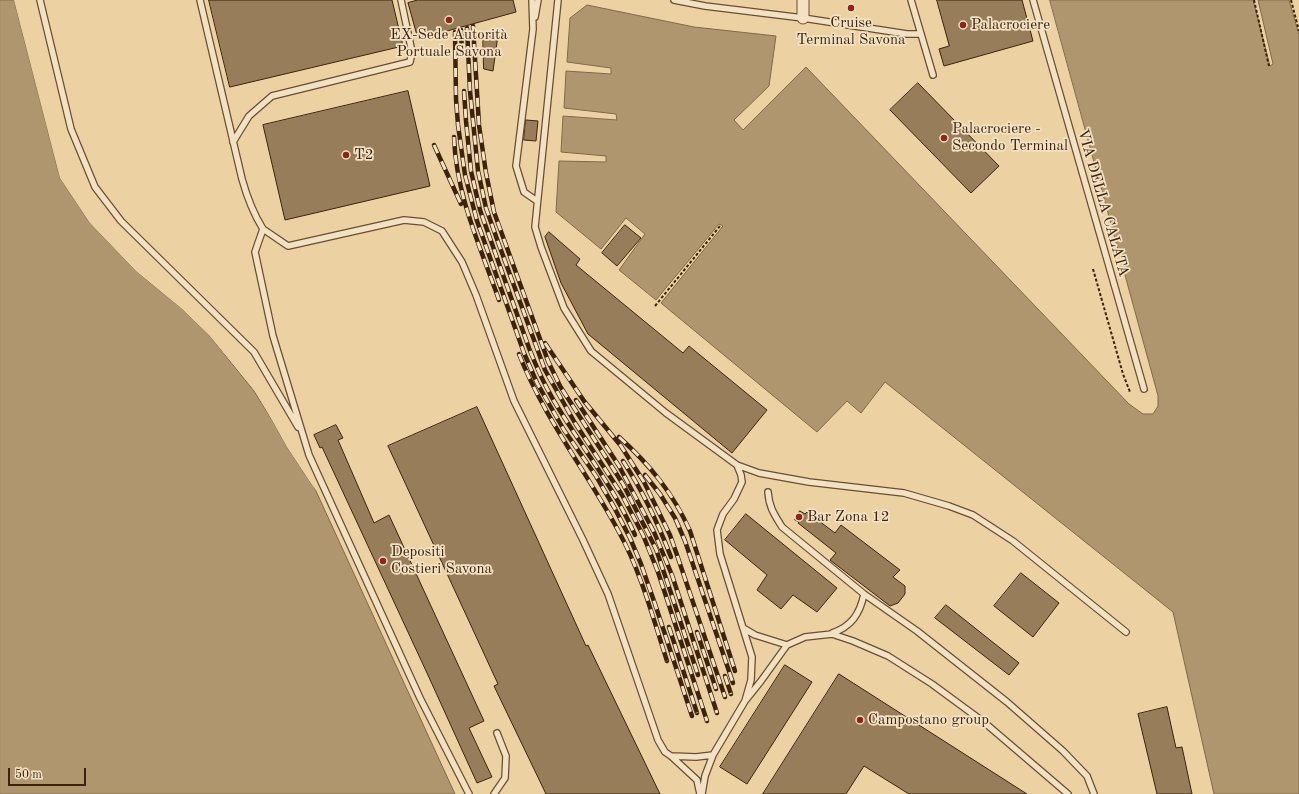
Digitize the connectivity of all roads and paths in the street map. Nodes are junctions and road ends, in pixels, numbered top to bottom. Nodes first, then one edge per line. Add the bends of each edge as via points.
1 (40, 0) edge
2 (200, 0) edge
3 (401, 0) edge
4 (532, 0) edge
5 (538, 0) edge
6 (558, 0) edge
7 (674, 0) edge
8 (803, 0) edge
9 (911, 0) edge
10 (1033, 0) edge
11 (1254, 0) edge
12 (1291, 0) edge
13 (802, 18) junction
14 (533, 29) junction
15 (1299, 31) edge
16 (921, 34) junction
17 (1269, 66) dead end
18 (933, 75) dead end
19 (233, 142) junction
20 (537, 201) junction
21 (720, 226) dead end
22 (263, 229) junction
23 (1094, 269) dead end
24 (655, 306) dead end
25 (1144, 389) dead end
26 (1130, 392) dead end
27 (303, 435) junction
28 (737, 465) junction
29 (768, 492) dead end
30 (864, 594) junction
31 (743, 628) junction
32 (1126, 632) dead end
33 (832, 634) junction
34 (787, 645) junction
35 (745, 701) junction
36 (497, 733) dead end
37 (713, 755) junction
38 (670, 756) junction
39 (469, 794) edge
40 (494, 794) edge
41 (701, 794) edge
42 (1068, 794) edge
43 (1094, 794) edge

1 - 27 lane via 71,129 95,187 121,221 254,352
2 - 19 lane
3 - 19 lane via 412,52 410,62 272,96 249,116
4 - 14 lane
5 - 14 lane
6 - 20 lane
7 - 13 lane
8 - 13 street
9 - 16 lane
10 - 25 lane, VIA DELLA CALATA
11 - 17 path
12 - 15 path
13 - 16 lane
14 - 20 lane via 516,166 524,192
16 - 18 lane
19 - 22 lane via 248,202
20 - 28 lane via 535,227 540,247 564,308 591,351 666,413
21 - 24 path
22 - 27 lane via 255,252 273,336
22 - 38 lane via 288,246 404,220 424,222 442,231 462,262 514,401 608,594 658,740
23 - 26 path
27 - 39 lane via 312,462 420,698
28 - 31 lane via 742,482 723,514 717,530 720,554
28 - 32 lane via 759,473 809,482 904,492 973,515 1013,541
29 - 30 lane via 769,504 782,527
30 - 33 lane via 855,618 843,630
30 - 43 lane via 917,631 1007,702 1063,751 1087,776
31 - 34 lane via 754,635
31 - 35 lane via 752,657 751,680
33 - 34 lane via 805,637
33 - 42 lane via 888,656 932,684 986,723
34 - 35 lane
35 - 37 lane
36 - 40 lane via 506,756 504,778
37 - 38 lane
37 - 41 lane via 704,776
38 - 41 lane via 697,780

